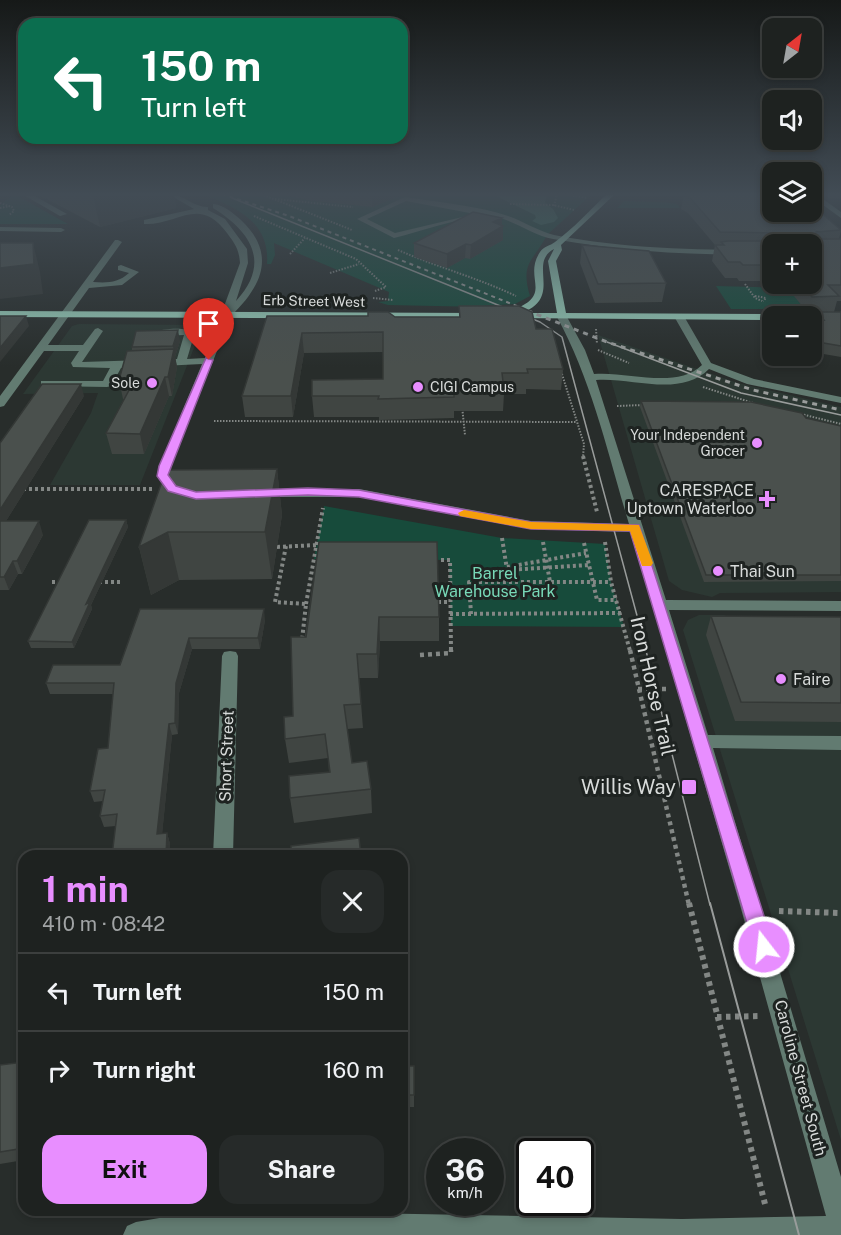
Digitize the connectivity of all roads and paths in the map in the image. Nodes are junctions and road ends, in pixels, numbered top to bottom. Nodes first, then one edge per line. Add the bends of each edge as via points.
1 (111, 252) edge
2 (243, 252) edge
3 (258, 252) edge
4 (292, 252) edge
5 (338, 252) edge
6 (544, 252) edge
7 (557, 252) edge
8 (729, 252) edge
9 (762, 252) edge
10 (290, 254) dead end
11 (360, 263) junction
12 (121, 268) dead end
13 (330, 273) dead end
14 (745, 284) edge
15 (87, 285) junction
16 (375, 291) dead end
17 (766, 306) edge
18 (762, 313) edge
19 (0, 314) edge
20 (66, 314) junction
21 (228, 314) junction
22 (499, 316) junction
23 (562, 317) junction
24 (680, 318) junction
25 (822, 318) edge
26 (826, 318) joint
27 (841, 320) edge
28 (98, 331) dead end
29 (158, 333) edge
30 (595, 333) dead end
31 (596, 342) dead end
32 (43, 348) junction
33 (86, 348) junction
34 (598, 350) dead end
35 (209, 360) junction
36 (181, 362) junction
37 (117, 365) junction
38 (707, 365) junction
39 (635, 367) dead end
40 (560, 369) edge
41 (590, 377) junction
42 (45, 383) edge
43 (106, 384) junction
44 (103, 398) dead end
45 (461, 400) edge
46 (841, 400) edge
47 (725, 403) edge
48 (0, 404) edge
49 (754, 404) edge
50 (617, 406) dead end
51 (651, 406) edge
52 (744, 406) edge
53 (754, 408) edge
54 (791, 412) edge
55 (214, 421) dead end
56 (463, 422) junction
57 (576, 422) junction
58 (841, 424) edge
59 (465, 435) dead end
60 (22, 489) edge
61 (172, 489) junction
62 (333, 492) junction
63 (252, 493) edge
64 (189, 494) edge
65 (598, 515) dead end
66 (635, 528) junction
67 (502, 538) dead end
68 (604, 538) dead end
69 (543, 542) dead end
70 (584, 543) dead end
71 (317, 545) junction
72 (286, 546) junction
73 (277, 547) dead end
74 (586, 553) junction
75 (314, 559) junction
76 (326, 560) edge
77 (432, 560) edge
78 (546, 560) junction
79 (589, 565) junction
80 (547, 567) junction
81 (507, 568) junction
82 (52, 582) dead end
83 (73, 582) edge
84 (96, 582) edge
85 (120, 582) dead end
86 (509, 582) junction
87 (550, 582) junction
88 (593, 582) junction
89 (611, 582) junction
90 (617, 600) junction
91 (438, 602) edge
92 (450, 602) junction
93 (306, 604) junction
94 (660, 605) junction
95 (841, 606) edge
96 (621, 613) junction
97 (450, 614) junction
98 (471, 614) junction
99 (301, 645) edge
100 (420, 655) dead end
101 (230, 656) dead end
102 (638, 689) junction
103 (676, 689) dead end
104 (702, 741) junction
105 (841, 743) edge
106 (223, 850) edge
107 (779, 911) dead end
108 (841, 913) edge
109 (769, 1016) dead end
110 (717, 1017) junction
111 (761, 1190) dead end
112 (210, 1217) edge
113 (841, 1223) edge
114 (841, 1229) edge
115 (136, 1235) edge

1 - 15 street
2 - 21 street via 244,263
3 - 21 street via 259,268 253,282 244,300
4 - 10 path
5 - 11 path
6 - 22 main road via 538,270 542,287 537,301 526,310
7 - 23 main road via 552,261
8 - 9 street
11 - 13 path
11 - 16 path via 386,287
12 - 15 street via 135,272 126,282
14 - 17 path via 755,296 766,298
15 - 20 street
18 - 24 main road, Erb Street West
19 - 20 main road, Erb Street West
20 - 21 main road, Erb Street West
20 - 32 street
21 - 22 main road, Erb Street West via 397,320
21 - 35 street
22 - 23 main road, Erb Street West
23 - 24 main road, Erb Street West
23 - 41 street, Caroline Street South
24 - 38 street
25 - 26 main road
26 - 27 street
28 - 33 street
29 - 36 street via 190,332
30 - 31 path
32 - 33 street
32 - 48 street
33 - 37 street via 77,365
34 - 39 path
35 - 36 street
35 - 61 street via 162,476
36 - 37 street
37 - 43 street
38 - 41 street via 700,375 680,380
38 - 46 street via 751,382
40 - 57 path
41 - 66 street, Caroline Street South
42 - 43 street
43 - 44 street
45 - 56 path
47 - 49 path via 726,397
50 - 51 path
52 - 53 path
54 - 58 path
55 - 56 path
56 - 57 path
56 - 59 path
57 - 65 path
60 - 61 path
61 - 64 street
62 - 63 street
62 - 66 street via 359,493 531,525
62 - 71 path via 324,506
66 - 94 street, Caroline Street South
67 - 81 path
68 - 89 path, Iron Horse Trail
69 - 78 path
70 - 74 path
71 - 72 path
71 - 75 path
72 - 73 path
72 - 93 path via 275,602
74 - 78 path
74 - 79 path
75 - 76 path
75 - 93 path
77 - 92 path via 450,560
78 - 80 path
78 - 81 path
79 - 80 path
79 - 88 path
80 - 81 path
80 - 87 path
81 - 86 path
82 - 83 path
84 - 85 path
86 - 87 path
86 - 98 path via 469,582
87 - 88 path
88 - 89 path
88 - 90 path via 597,600
89 - 90 path, Iron Horse Trail
90 - 96 path, Iron Horse Trail
91 - 92 path
92 - 97 path
93 - 99 path
94 - 95 street
94 - 104 street, Caroline Street South
96 - 98 path
96 - 102 path, Iron Horse Trail
97 - 98 path
97 - 100 path via 451,653
101 - 106 street, Short Street
102 - 103 path
102 - 110 path, Iron Horse Trail
104 - 105 street
104 - 113 street, Caroline Street South
107 - 108 path
109 - 110 path
110 - 111 path, Iron Horse Trail
112 - 114 street via 682,1232
112 - 115 street

